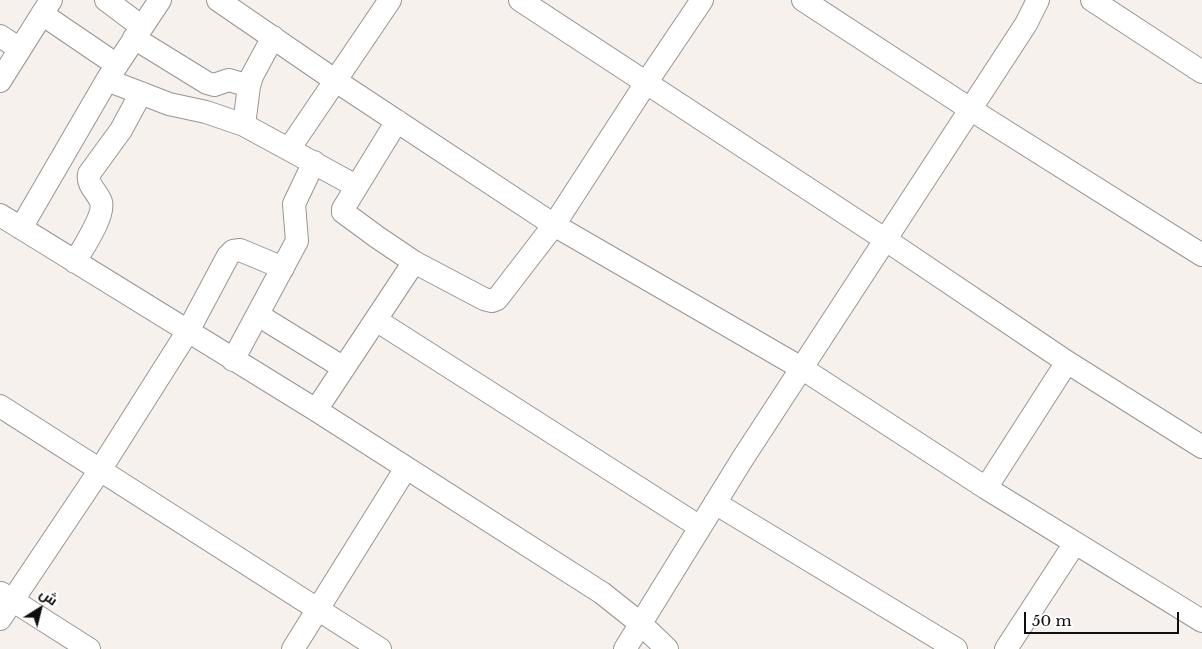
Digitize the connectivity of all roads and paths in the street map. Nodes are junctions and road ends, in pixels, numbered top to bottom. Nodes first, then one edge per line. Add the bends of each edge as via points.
1 (106, 0) edge
2 (160, 0) edge
3 (218, 0) edge
4 (390, 0) edge
5 (520, 0) edge
6 (702, 0) edge
7 (803, 0) edge
8 (1038, 0) edge
9 (1092, 0) edge
10 (47, 7) edge
11 (138, 32) junction
12 (0, 36) edge
13 (273, 37) junction
14 (20, 49) junction
15 (1202, 72) edge
16 (112, 73) junction
17 (190, 73) junction
18 (0, 80) edge
19 (336, 81) junction
20 (646, 83) junction
21 (249, 86) junction
22 (141, 93) junction
23 (92, 104) junction
24 (169, 104) junction
25 (970, 109) junction
26 (126, 121) junction
27 (397, 121) junction
28 (244, 125) junction
29 (289, 149) junction
30 (314, 162) junction
31 (356, 186) junction
32 (0, 215) edge
33 (554, 225) junction
34 (21, 228) junction
35 (886, 240) junction
36 (1202, 255) edge
37 (75, 262) junction
38 (414, 262) junction
39 (283, 268) junction
40 (258, 315) junction
41 (376, 320) junction
42 (188, 331) junction
43 (233, 360) junction
44 (1067, 362) junction
45 (344, 368) junction
46 (803, 369) junction
47 (0, 406) edge
48 (316, 410) junction
49 (1202, 447) edge
50 (406, 468) junction
51 (100, 470) junction
52 (986, 488) junction
53 (715, 503) junction
54 (700, 527) junction
55 (1075, 543) junction
56 (4, 604) edge
57 (318, 610) junction
58 (1202, 621) edge
59 (640, 624) junction
60 (88, 649) edge
61 (293, 649) edge
62 (380, 649) edge
63 (625, 649) edge
64 (667, 649) edge
65 (956, 649) edge
66 (1006, 649) edge

1 - 11 street
2 - 11 street
3 - 13 street
4 - 19 street
5 - 20 street
6 - 20 street
7 - 25 street
8 - 25 street via 1026,24
9 - 15 street
10 - 14 street
10 - 16 street
11 - 16 street
11 - 17 street
12 - 14 street
13 - 19 street
13 - 21 street
14 - 18 street
16 - 22 street
16 - 23 street
17 - 21 street via 214,84 229,80
17 - 24 street
19 - 27 street
19 - 29 street
20 - 33 street
20 - 35 street
21 - 28 street
22 - 24 street
22 - 26 street
23 - 26 street
23 - 34 street
24 - 28 street
25 - 35 street
25 - 36 street
26 - 37 street via 88,174 90,186 101,201 101,212
27 - 31 street
27 - 33 street
28 - 29 street
29 - 30 street
30 - 31 street
30 - 39 street via 294,204 297,241
31 - 38 street via 343,209 345,214
32 - 34 street
33 - 38 street via 502,295 492,301
33 - 46 street
34 - 37 street
35 - 44 street
35 - 46 street
37 - 42 street
38 - 41 street
39 - 40 street
39 - 42 street via 246,252 233,251
40 - 43 street
40 - 45 street
41 - 45 street
41 - 54 street
42 - 43 street
42 - 51 street
43 - 48 street
44 - 49 street
44 - 52 street
45 - 48 street
46 - 52 street
46 - 53 street
47 - 51 street
48 - 50 street
50 - 57 street
50 - 59 street via 602,593
51 - 56 street
51 - 57 street
52 - 55 street
53 - 54 street
53 - 65 street
54 - 59 street
55 - 58 street
55 - 66 street
56 - 60 street
57 - 61 street
57 - 62 street
59 - 63 street
59 - 64 street

